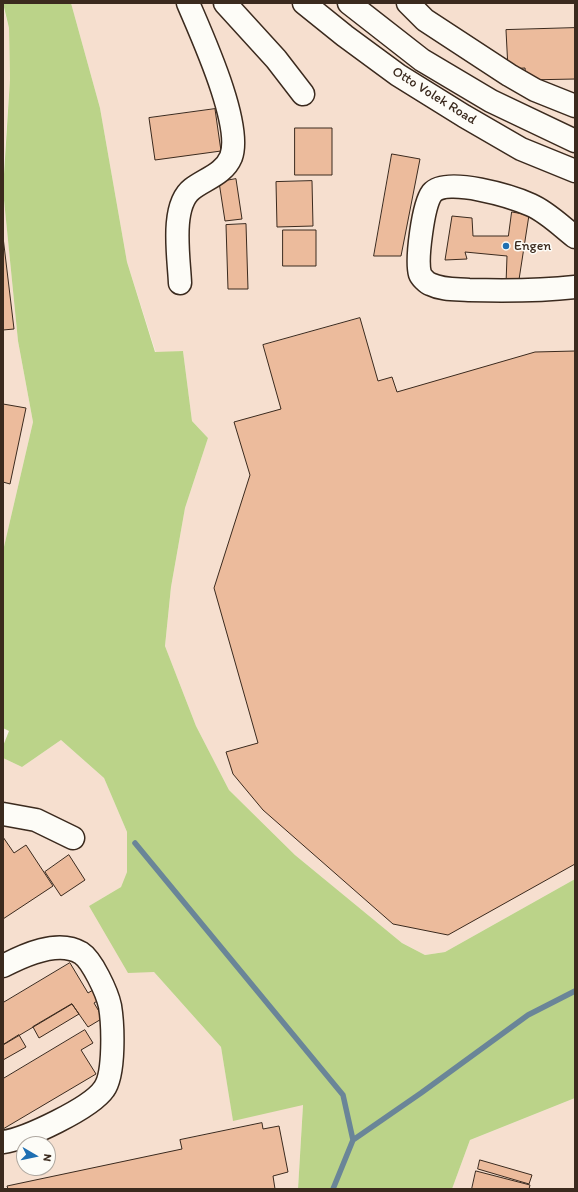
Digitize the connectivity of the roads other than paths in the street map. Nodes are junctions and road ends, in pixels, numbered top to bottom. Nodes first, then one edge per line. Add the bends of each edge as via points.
1 (188, 3) edge
2 (226, 3) edge
3 (304, 3) edge
4 (349, 3) edge
5 (408, 3) edge
6 (303, 94) dead end
7 (575, 106) edge
8 (575, 141) edge
9 (575, 171) edge
10 (575, 237) edge
11 (180, 283) dead end
12 (575, 287) edge
13 (3, 814) edge
14 (72, 838) dead end
15 (3, 966) edge
16 (3, 1142) edge

1 - 11 main road via 225,98 234,142 231,157 224,168 191,190 179,212 177,234
2 - 6 main road
3 - 9 main road, Otto Volek Road via 398,75 464,116 521,149
4 - 8 main road, Otto Volek Road via 422,60 491,101
5 - 7 main road via 424,20 509,75 535,90
10 - 12 main road via 531,205 482,190 456,185 444,186 432,193 425,211 418,264 420,275 429,284 444,289 501,291
13 - 14 main road via 36,820
15 - 16 main road via 34,952 52,948 81,953 94,968 110,1005 112,1043 110,1074 104,1089 46,1128 22,1138

